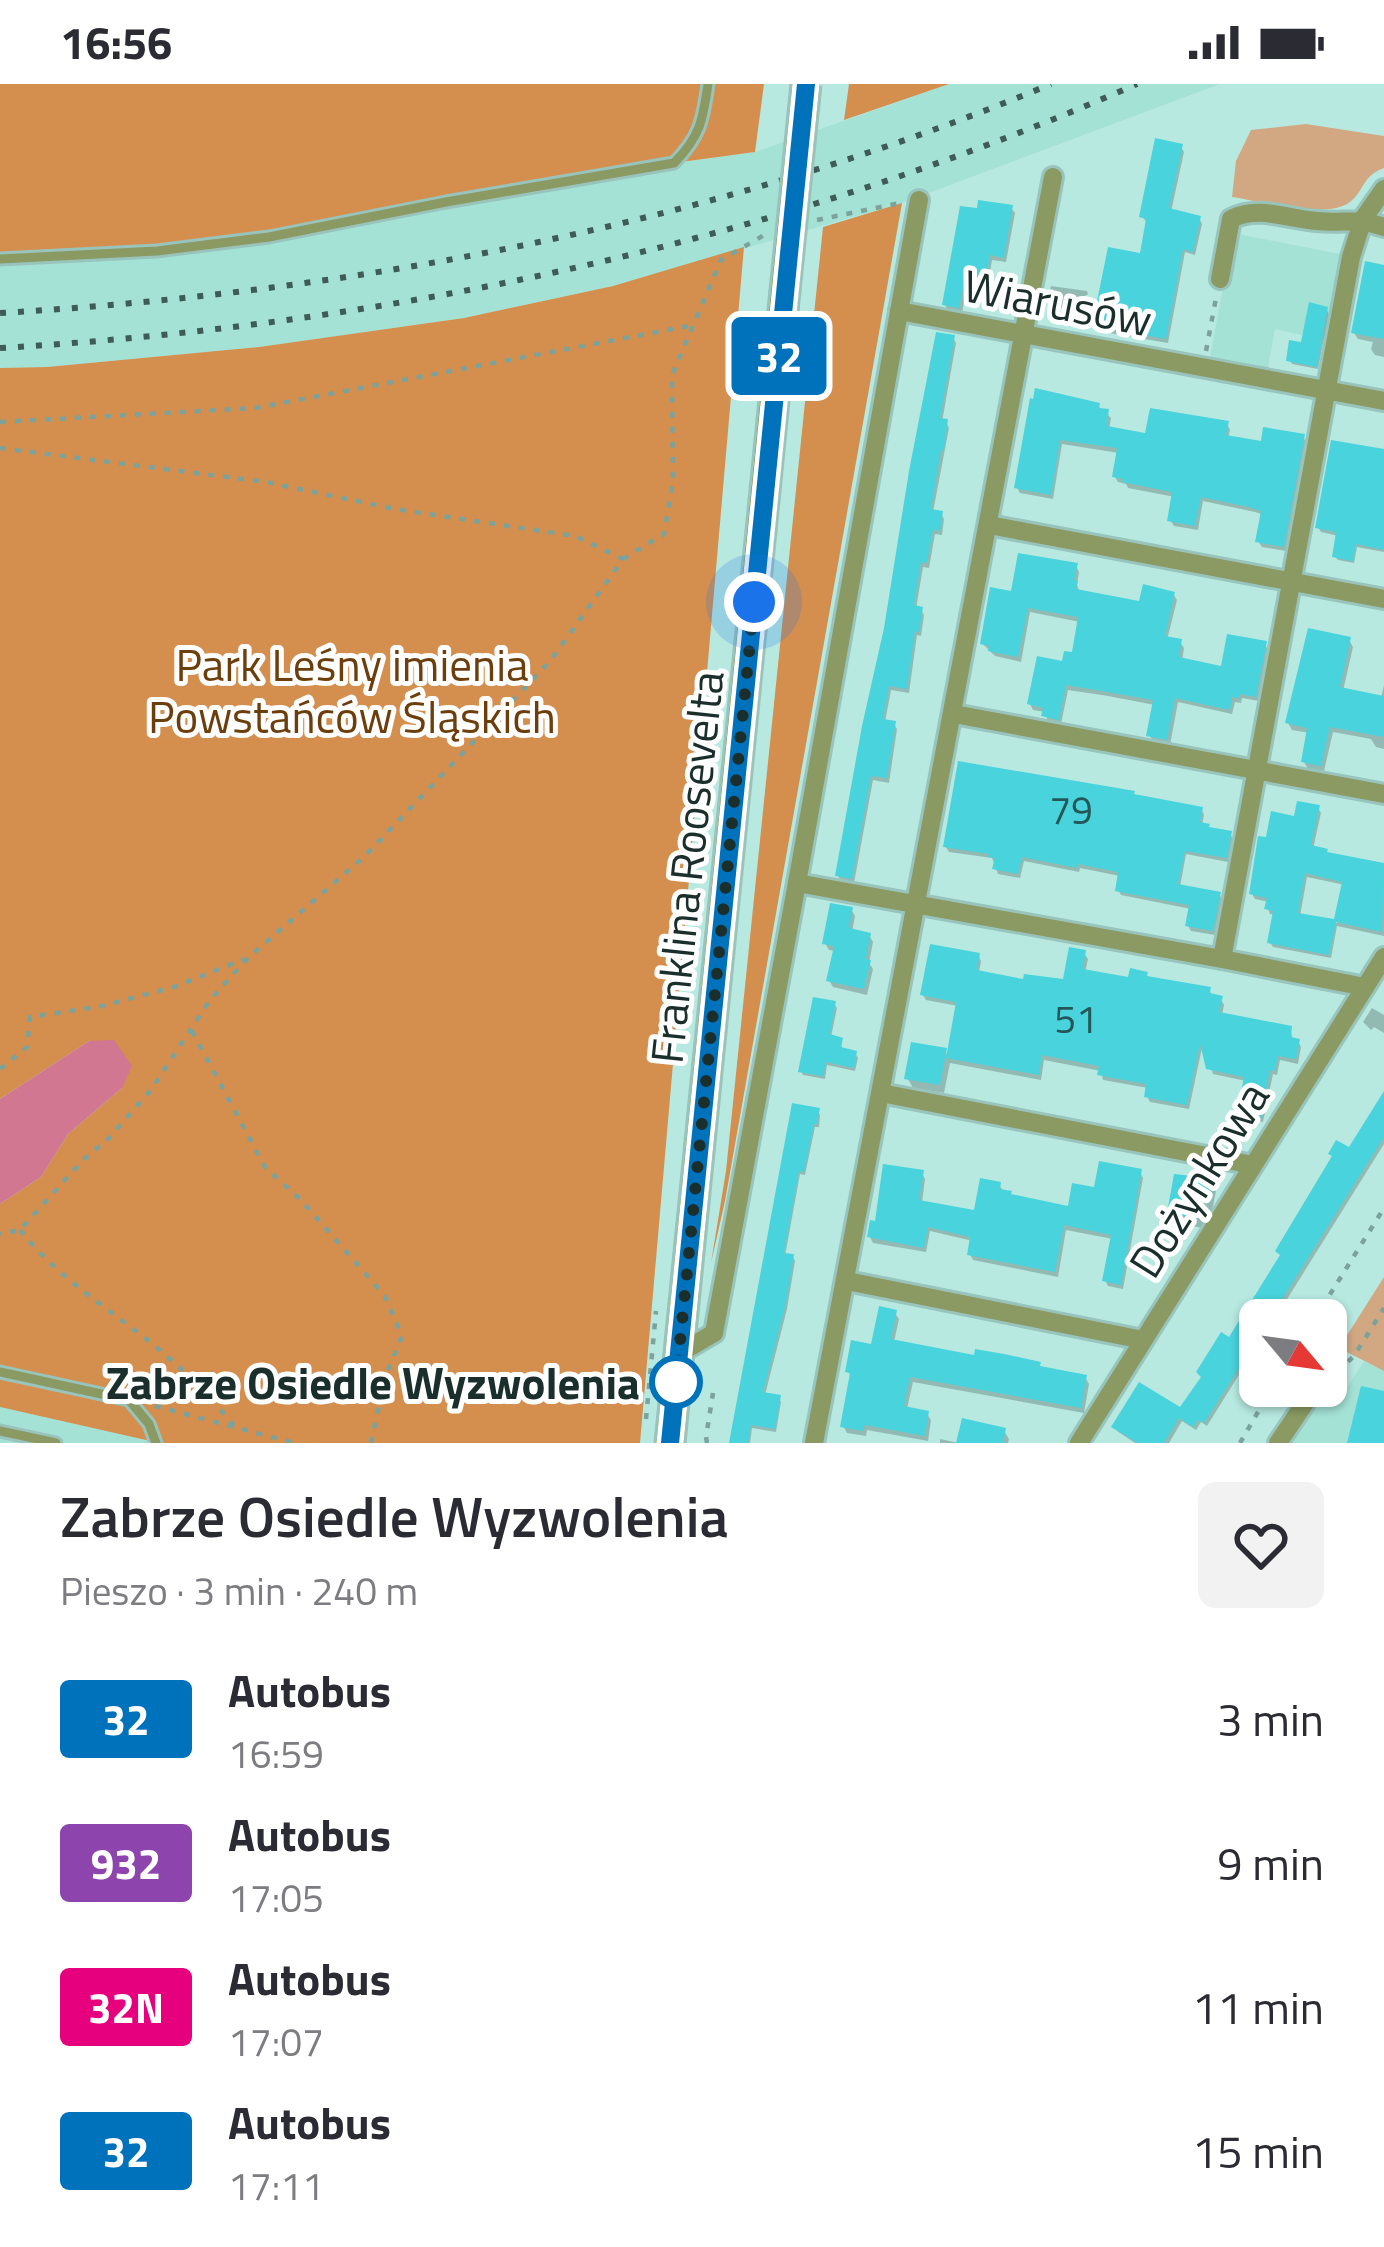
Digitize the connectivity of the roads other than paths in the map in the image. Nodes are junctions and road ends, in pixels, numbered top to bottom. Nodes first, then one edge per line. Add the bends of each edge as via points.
1 (709, 84) edge
2 (806, 84) edge
3 (1053, 177) dead end
4 (1384, 189) edge
5 (919, 200) dead end
6 (1363, 219) junction
7 (1384, 226) edge
8 (0, 259) edge
9 (1220, 279) road end
10 (898, 311) junction
11 (1023, 336) junction
12 (1327, 390) junction
13 (1384, 401) edge
14 (989, 525) junction
15 (1291, 582) junction
16 (1384, 599) edge
17 (954, 714) junction
18 (1256, 771) junction
19 (1384, 794) edge
20 (797, 883) junction
21 (917, 905) junction
22 (1384, 957) edge
23 (1222, 958) junction
24 (1365, 987) junction
25 (881, 1093) junction
26 (1253, 1165) junction
27 (847, 1281) junction
28 (1143, 1340) junction
29 (680, 1353) junction
30 (0, 1372) edge
31 (1302, 1407) edge
32 (0, 1431) edge
33 (56, 1443) edge
34 (156, 1443) edge
35 (670, 1443) edge
36 (814, 1443) edge
37 (1079, 1443) edge
38 (1278, 1443) edge

1 - 8 lane via 702,124 674,163 253,239
2 - 29 street, Franklina Roosevelta, bridge
3 - 11 street
4 - 6 street
5 - 10 street
6 - 7 street, Wiarusów
6 - 9 street, Wiarusów via 1243,213 1231,219
6 - 12 street
10 - 11 street, Wiarusów
10 - 20 street
11 - 12 street, Wiarusów
11 - 14 street
12 - 13 street, Wiarusów
12 - 15 street
14 - 15 street
14 - 17 street
15 - 16 street
15 - 18 street
17 - 18 street
17 - 21 street
18 - 19 street
18 - 23 street
20 - 21 street
20 - 29 street via 714,1333
21 - 23 street
21 - 25 street
22 - 24 street, Dożynkowa
23 - 24 street
24 - 26 street, Dożynkowa
25 - 26 street
25 - 27 street
26 - 28 street, Dożynkowa
27 - 28 street
27 - 36 street
28 - 37 street, Dożynkowa
29 - 35 street, Franklina Roosevelta
30 - 34 lane via 129,1400
31 - 38 street
32 - 33 lane

